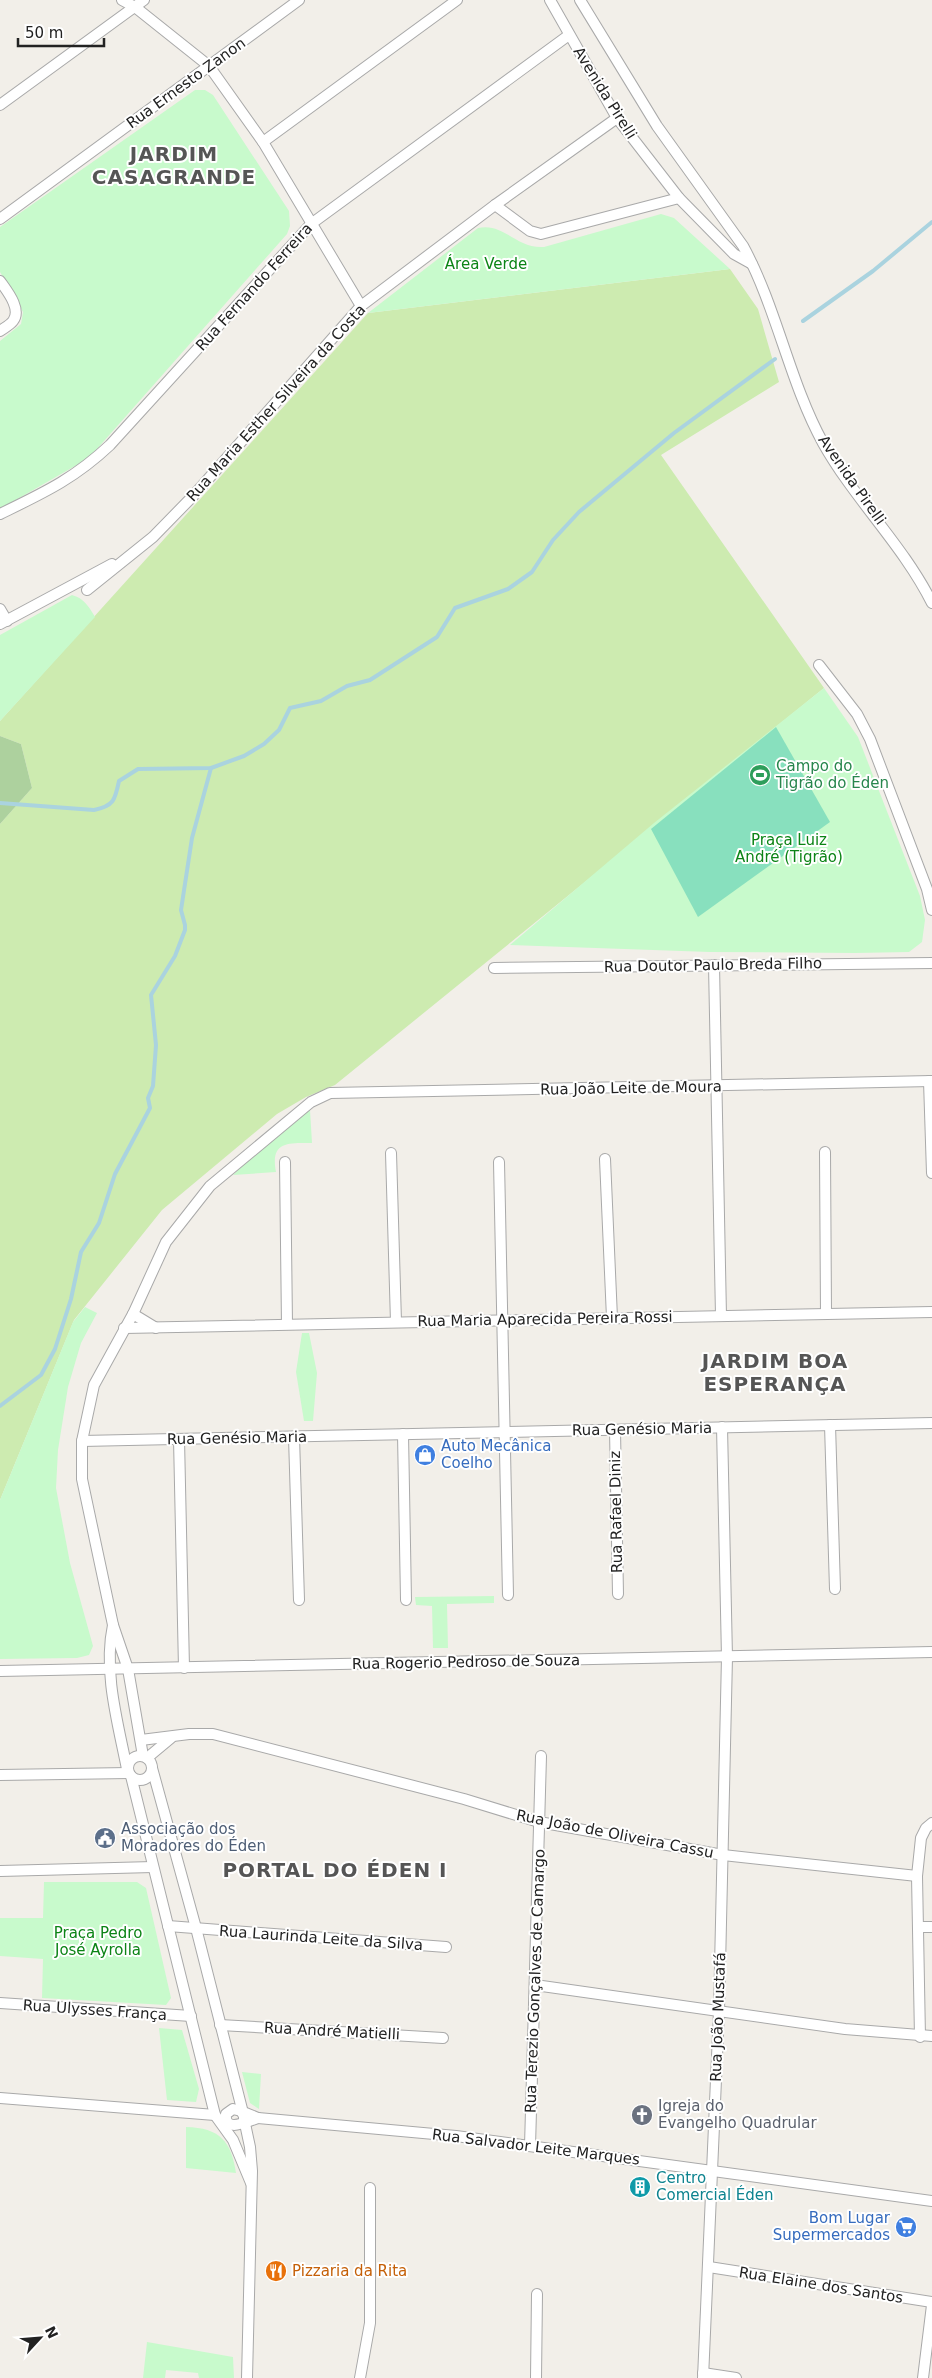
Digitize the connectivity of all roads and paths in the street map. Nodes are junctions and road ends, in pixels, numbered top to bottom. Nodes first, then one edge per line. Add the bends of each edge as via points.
1 (122, 0) edge
2 (144, 0) edge
3 (299, 0) edge
4 (457, 0) edge
5 (550, 0) edge
6 (580, 0) edge
7 (135, 7) junction
8 (569, 35) junction
9 (209, 66) junction
10 (0, 105) edge
11 (617, 118) junction
12 (263, 142) junction
13 (678, 198) junction
14 (495, 205) junction
15 (0, 219) edge
16 (311, 224) junction
17 (753, 264) junction
18 (0, 281) edge
19 (361, 306) junction
20 (0, 331) edge
21 (0, 514) edge
22 (133, 553) junction
23 (87, 590) dead end
24 (932, 603) edge
25 (0, 609) edge
26 (3, 623) edge
27 (819, 665) dead end
28 (932, 908) edge
29 (932, 962) edge
30 (714, 965) junction
31 (494, 968) dead end
32 (931, 1081) edge
33 (716, 1086) junction
34 (825, 1152) dead end
35 (391, 1153) dead end
36 (605, 1159) dead end
37 (286, 1162) dead end
38 (499, 1162) dead end
39 (932, 1173) edge
40 (932, 1312) edge
41 (133, 1314) junction
42 (826, 1314) junction
43 (721, 1316) junction
44 (612, 1318) junction
45 (503, 1320) junction
46 (396, 1322) junction
47 (287, 1324) junction
48 (124, 1328) junction
49 (157, 1328) junction
50 (932, 1423) edge
51 (830, 1425) junction
52 (722, 1427) junction
53 (614, 1430) junction
54 (505, 1432) junction
55 (403, 1434) junction
56 (294, 1437) junction
57 (179, 1439) junction
58 (82, 1441) junction
59 (836, 1589) dead end
60 (618, 1594) dead end
61 (508, 1595) dead end
62 (299, 1600) dead end
63 (406, 1600) dead end
64 (113, 1626) junction
65 (932, 1652) edge
66 (727, 1656) junction
67 (184, 1668) junction
68 (109, 1669) junction
69 (128, 1669) junction
70 (0, 1671) edge
71 (173, 1737) junction
72 (141, 1740) junction
73 (541, 1756) dead end
74 (145, 1757) junction
75 (152, 1768) junction
76 (129, 1773) junction
77 (0, 1775) edge
78 (539, 1822) junction
79 (932, 1823) edge
80 (722, 1855) junction
81 (153, 1867) junction
82 (0, 1871) edge
83 (917, 1876) junction
84 (168, 1926) junction
85 (919, 1927) junction
86 (932, 1927) edge
87 (196, 1928) junction
88 (446, 1947) dead end
89 (535, 1985) junction
90 (0, 2003) edge
91 (719, 2011) junction
92 (191, 2016) junction
93 (220, 2024) junction
94 (932, 2036) edge
95 (920, 2037) junction
96 (443, 2038) dead end
97 (0, 2098) edge
98 (215, 2115) junction
99 (241, 2116) junction
100 (230, 2124) junction
101 (530, 2146) junction
102 (713, 2171) junction
103 (251, 2183) junction
104 (370, 2188) dead end
105 (932, 2201) edge
106 (709, 2267) junction
107 (537, 2294) dead end
108 (932, 2304) edge
109 (703, 2376) edge
110 (247, 2378) edge
111 (360, 2378) edge
112 (536, 2378) edge
113 (736, 2378) edge
114 (923, 2378) edge

1 - 7 street
2 - 7 street
3 - 9 street, Rua Ernesto Zanon
4 - 12 street
5 - 8 street, Avenida Pirelli
6 - 17 street, Avenida Pirelli via 657,126
7 - 9 street
7 - 10 street
8 - 11 street, Avenida Pirelli
8 - 16 street, Rua Fernando Ferreira
9 - 12 street
9 - 15 street, Rua Ernesto Zanon
11 - 13 street, Avenida Pirelli
11 - 14 street, Rua Maria Esther Silveira da Costa
12 - 16 street
13 - 14 street via 541,234 530,231
13 - 17 street, Avenida Pirelli via 734,254
14 - 19 street, Rua Maria Esther Silveira da Costa
16 - 19 street
16 - 21 street, Rua Fernando Ferreira via 89,465 66,482
17 - 24 street, Avenida Pirelli via 823,443 889,533
18 - 20 street via 16,312 13,321
19 - 22 street, Rua Maria Esther Silveira da Costa via 194,496
22 - 23 street, Rua Maria Esther Silveira da Costa
22 - 26 street, Rua Maria Esther Silveira da Costa
25 - 26 street
27 - 28 street via 857,714 870,739
29 - 30 street, Rua Doutor Paulo Breda Filho
30 - 31 street, Rua Doutor Paulo Breda Filho
30 - 33 street
32 - 33 street, Rua João Leite de Moura
32 - 39 street
33 - 41 street, Rua João Leite de Moura via 330,1093 311,1102 210,1186 166,1242
33 - 43 street
34 - 42 street
35 - 46 street
36 - 44 street
37 - 47 street
38 - 45 street
40 - 42 street, Rua Maria Aparecida Pereira Rossi
41 - 48 street
41 - 49 street
42 - 43 street, Rua Maria Aparecida Pereira Rossi
43 - 44 street, Rua Maria Aparecida Pereira Rossi
44 - 45 street, Rua Maria Aparecida Pereira Rossi
45 - 46 street, Rua Maria Aparecida Pereira Rossi
45 - 54 street
46 - 47 street, Rua Maria Aparecida Pereira Rossi
47 - 49 street, Rua Maria Aparecida Pereira Rossi
48 - 49 street, Rua Maria Aparecida Pereira Rossi
48 - 58 street via 94,1385
50 - 51 street, Rua Genésio Maria
51 - 52 street, Rua Genésio Maria
51 - 59 street
52 - 53 street, Rua Genésio Maria
52 - 66 street, Rua João Mustafá
53 - 54 street, Rua Genésio Maria
53 - 60 street, Rua Rafael Diniz
54 - 55 street, Rua Genésio Maria
54 - 61 street
55 - 56 street, Rua Genésio Maria
55 - 63 street
56 - 57 street, Rua Genésio Maria
56 - 62 street
57 - 58 street, Rua Genésio Maria
57 - 67 street
58 - 64 street via 82,1479
64 - 68 street
64 - 69 street
65 - 66 street, Rua Rogerio Pedroso de Souza
66 - 67 street, Rua Rogerio Pedroso de Souza
66 - 80 street, Rua João Mustafá
67 - 69 street, Rua Rogerio Pedroso de Souza
68 - 69 street, Rua Rogerio Pedroso de Souza
68 - 70 street, Rua Rogerio Pedroso de Souza
68 - 76 street
69 - 72 street
71 - 72 street, Rua João de Oliveira Cassu
71 - 74 street
71 - 78 street, Rua João de Oliveira Cassu via 213,1734 464,1799
72 - 74 street
73 - 78 street, Rua Terezio Gonçalves de Camargo
74 - 75 street
74 - 76 street via 132,1758
75 - 76 street via 142,1780
75 - 87 street
76 - 77 street
76 - 81 street
78 - 80 street, Rua João de Oliveira Cassu
78 - 89 street, Rua Terezio Gonçalves de Camargo
79 - 83 street via 921,1838
80 - 83 street, Rua João de Oliveira Cassu
80 - 91 street, Rua João Mustafá
81 - 82 street
81 - 84 street
83 - 85 street
84 - 87 street, Rua Laurinda Leite da Silva
84 - 92 street
85 - 86 street
85 - 95 street
87 - 88 street, Rua Laurinda Leite da Silva
87 - 93 street
89 - 91 street
89 - 101 street, Rua Terezio Gonçalves de Camargo
90 - 92 street, Rua Ulysses França
91 - 95 street
91 - 102 street, Rua João Mustafá
92 - 98 street
93 - 96 street, Rua André Matielli
93 - 99 street
94 - 95 street
97 - 98 street, Rua Salvador Leite Marques
98 - 99 street, Rua Salvador Leite Marques
98 - 100 street, Rua Salvador Leite Marques
98 - 103 street via 233,2140
99 - 100 street via 235,2126
99 - 100 street via 226,2117
99 - 101 street, Rua Salvador Leite Marques
99 - 103 street via 250,2147
101 - 102 street, Rua Salvador Leite Marques
102 - 105 street, Rua Salvador Leite Marques
102 - 106 street, Rua João Mustafá
103 - 110 street
104 - 111 street via 370,2323
106 - 108 street, Rua Elaine dos Santos
106 - 109 street, Rua João Mustafá
107 - 112 street
108 - 114 street
109 - 113 street

